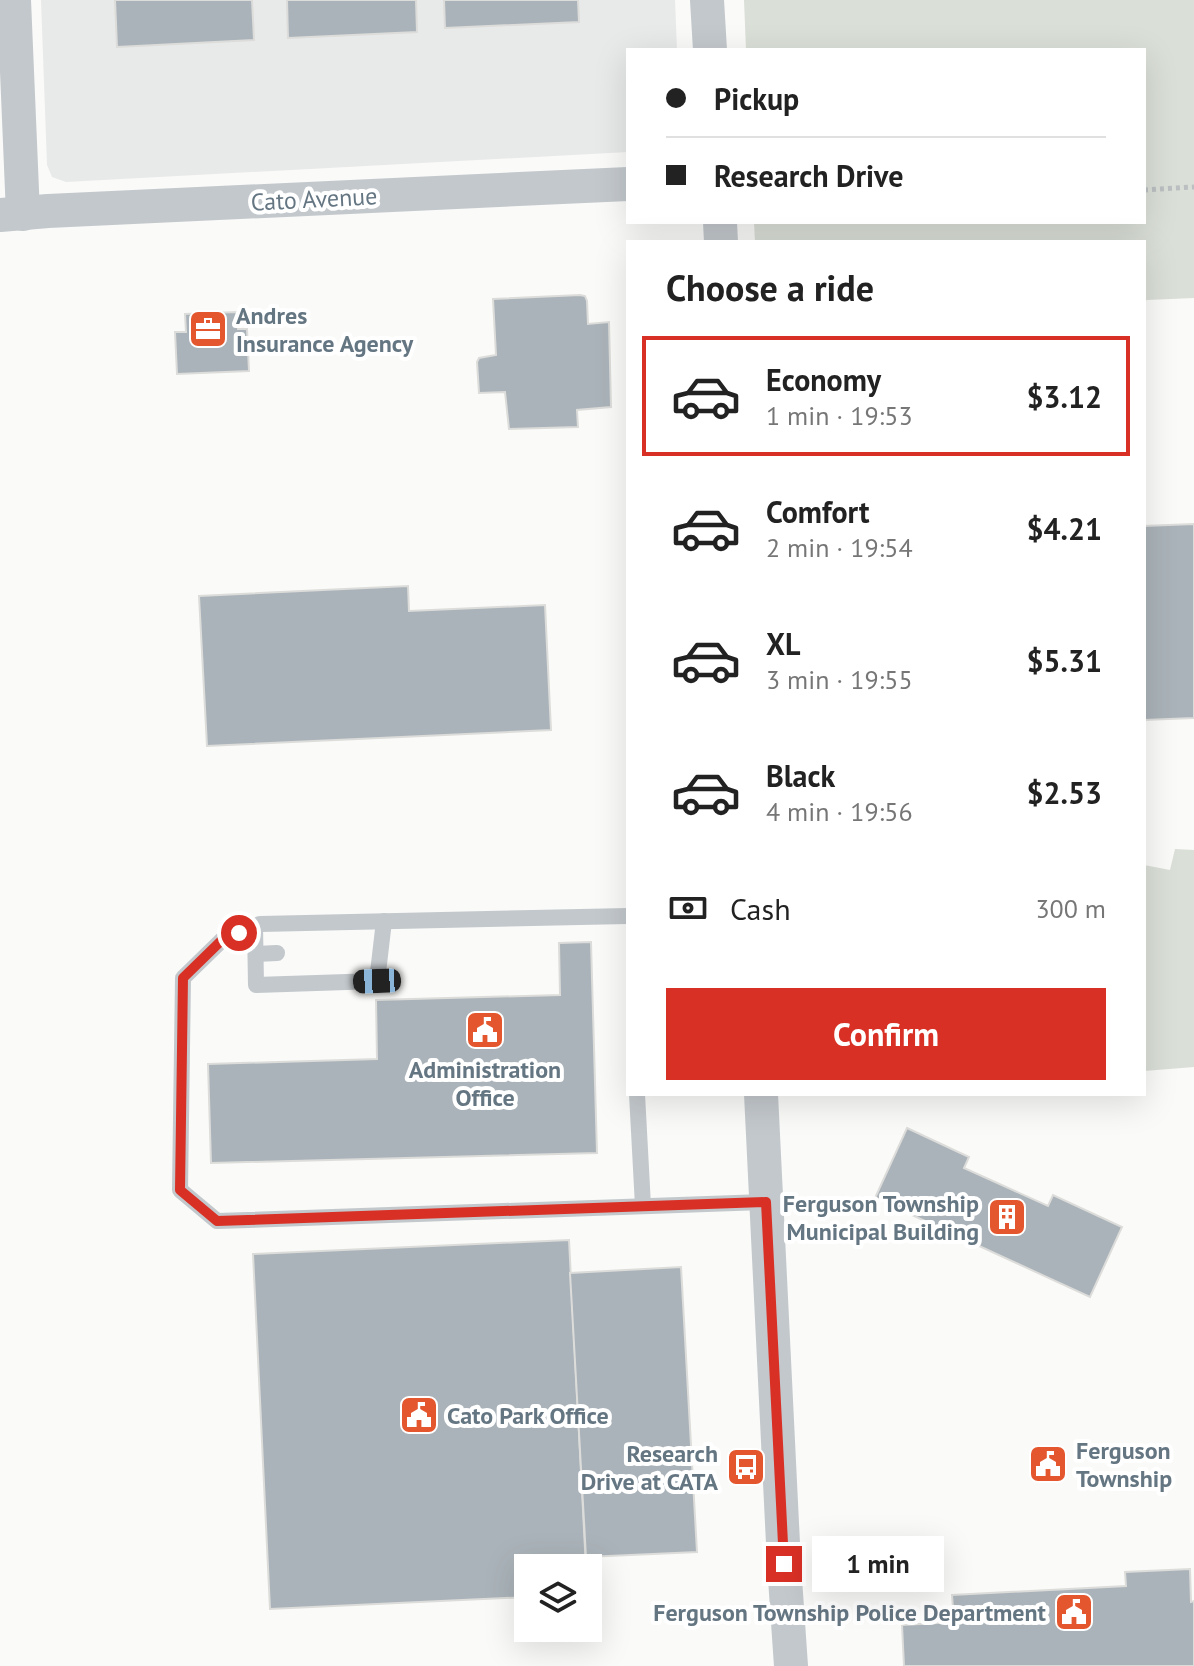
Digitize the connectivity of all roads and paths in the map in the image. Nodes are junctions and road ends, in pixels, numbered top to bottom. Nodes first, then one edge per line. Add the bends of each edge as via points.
1 (14, 0) edge
2 (707, 0) edge
3 (710, 48) edge
4 (626, 184) edge
5 (1194, 187) edge
6 (1146, 190) edge
7 (12, 214) edge
8 (626, 916) edge
9 (384, 921) junction
10 (255, 926) junction
11 (277, 953) dead end
12 (256, 954) junction
13 (637, 1096) edge
14 (761, 1096) edge
15 (766, 1202) junction
16 (643, 1206) junction
17 (791, 1666) edge

1 - 7 street
2 - 3 street
4 - 7 street, Cato Avenue
5 - 6 path
8 - 9 lane
9 - 10 lane
9 - 12 lane via 374,950 377,981 256,985
10 - 12 lane
10 - 16 lane via 223,939 183,978 180,1190 217,1221
11 - 12 lane
13 - 16 lane
14 - 15 street
15 - 16 lane
15 - 17 street

